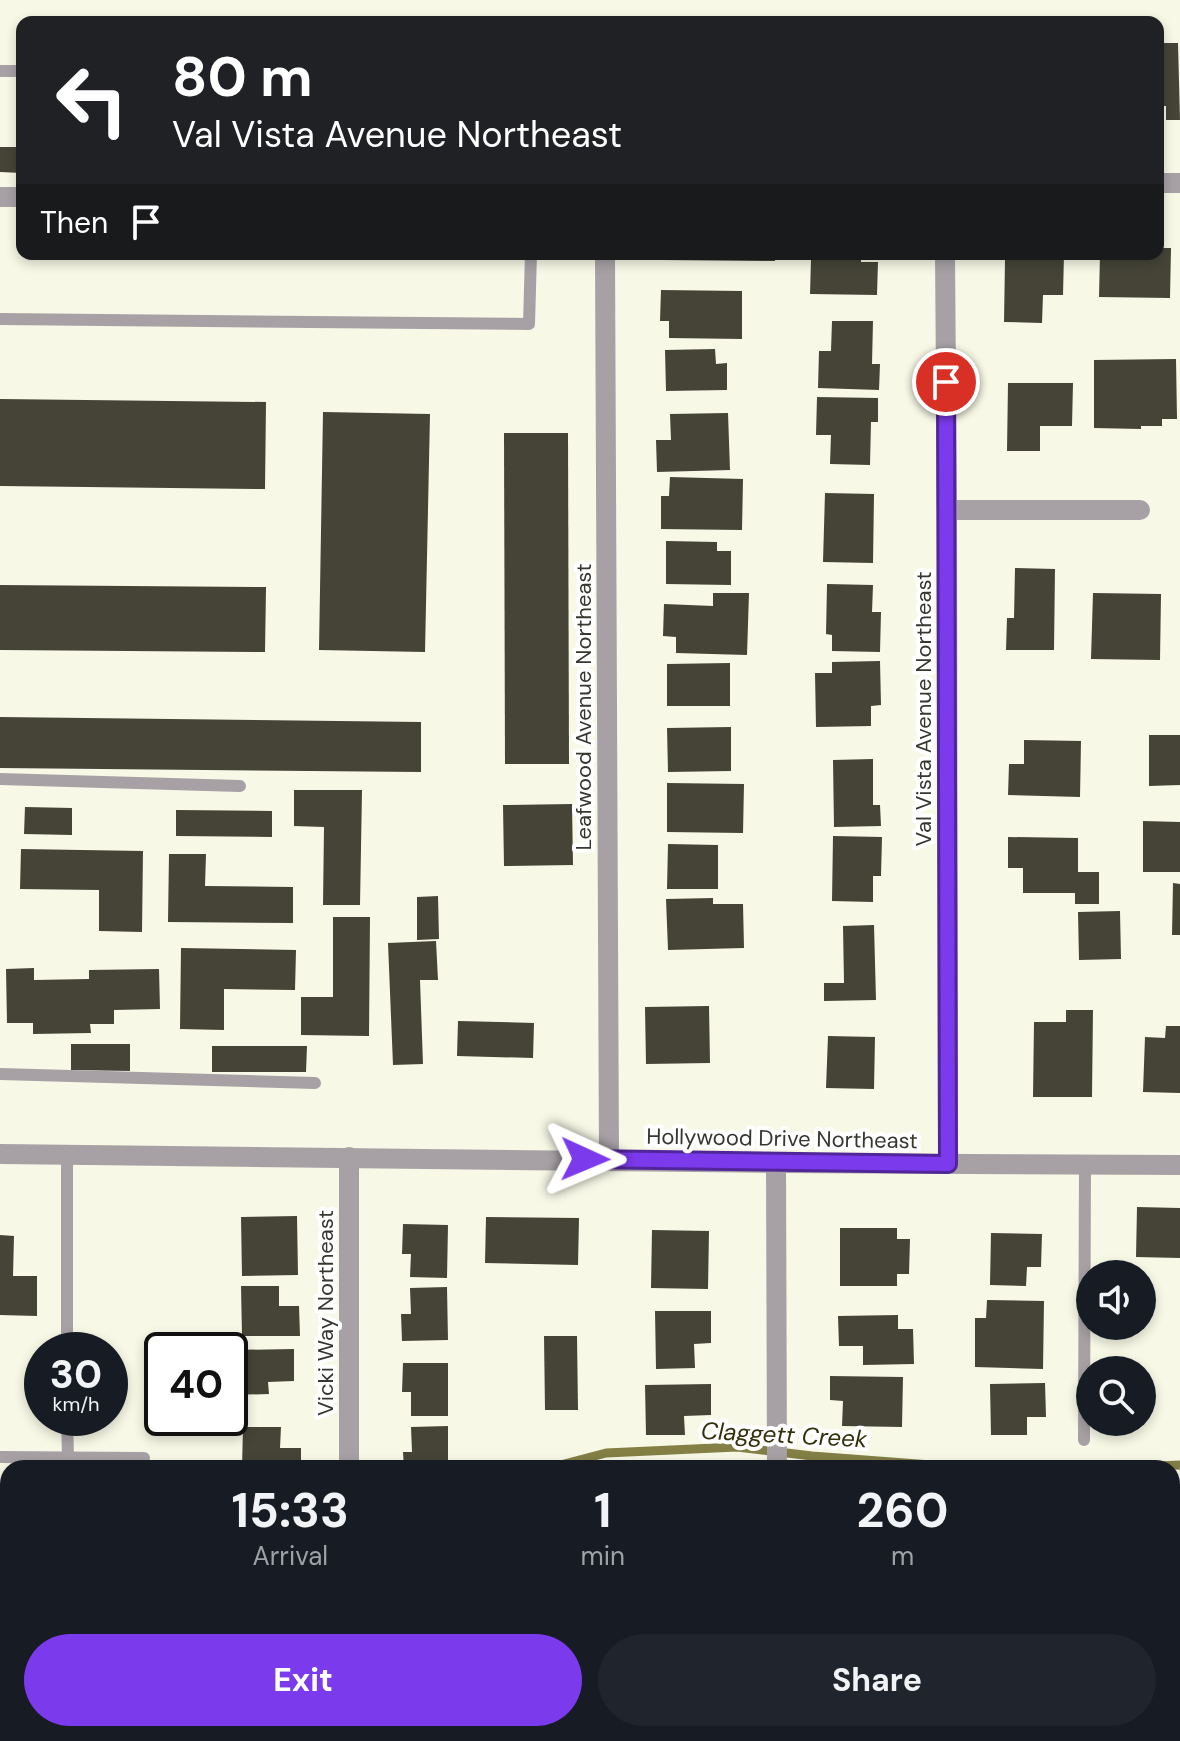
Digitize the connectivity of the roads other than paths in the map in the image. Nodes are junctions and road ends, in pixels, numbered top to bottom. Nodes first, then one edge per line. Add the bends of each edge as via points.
1 (531, 260) edge
2 (605, 260) edge
3 (945, 260) edge
4 (0, 319) edge
5 (947, 510) junction
6 (1140, 510) dead end
7 (0, 779) edge
8 (240, 786) dead end
9 (0, 1074) edge
10 (315, 1083) dead end
11 (0, 1154) edge
12 (67, 1155) junction
13 (349, 1157) junction
14 (609, 1160) junction
15 (776, 1163) junction
16 (948, 1164) junction
17 (1085, 1164) junction
18 (1180, 1165) edge
19 (67, 1332) edge
20 (67, 1436) edge
21 (1084, 1440) dead end
22 (0, 1457) edge
23 (68, 1457) junction
24 (144, 1458) dead end
25 (349, 1460) edge
26 (777, 1460) edge

1 - 4 lane via 529,324
2 - 14 street, Leafwood Avenue Northeast
3 - 5 street, Val Vista Avenue Northeast
5 - 6 street
5 - 16 street, Val Vista Avenue Northeast
7 - 8 lane
9 - 10 lane
11 - 12 street, Hollywood Drive Northeast
12 - 13 street, Hollywood Drive Northeast
12 - 19 lane
13 - 14 street, Hollywood Drive Northeast
13 - 25 street, Vicki Way Northeast
14 - 15 street, Hollywood Drive Northeast
15 - 16 street, Hollywood Drive Northeast
15 - 26 street
16 - 17 street, Hollywood Drive Northeast
17 - 18 street, Hollywood Drive Northeast
17 - 21 lane
20 - 23 lane
22 - 23 lane
23 - 24 lane

